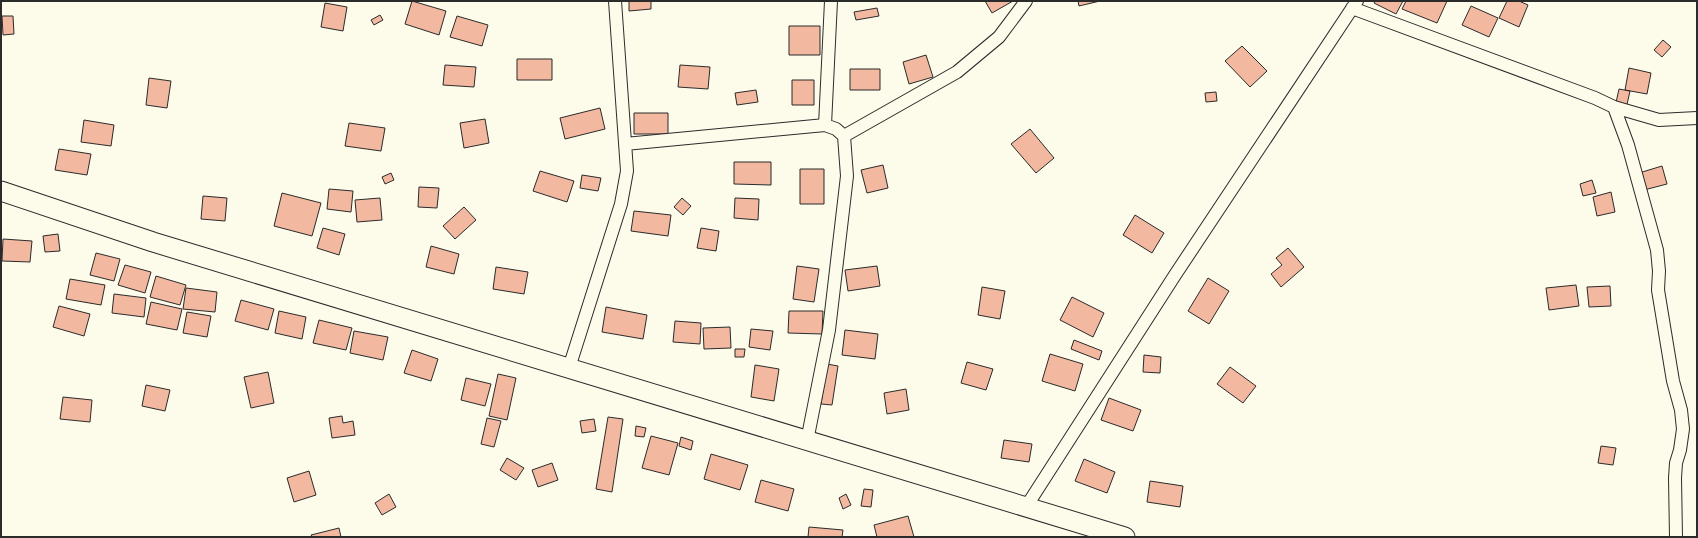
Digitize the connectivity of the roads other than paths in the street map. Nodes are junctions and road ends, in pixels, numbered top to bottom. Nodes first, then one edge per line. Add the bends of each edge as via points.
1 (615, 1) edge
2 (831, 1) edge
3 (1026, 1) edge
4 (1354, 4) edge
5 (1614, 107) junction
6 (1697, 118) edge
7 (825, 125) junction
8 (844, 136) junction
9 (625, 144) junction
10 (1, 192) edge
11 (569, 368) junction
12 (807, 441) junction
13 (1026, 507) junction
14 (1125, 537) edge
15 (1676, 537) edge

1 - 9 street
2 - 7 street
3 - 8 street via 999,37 957,72
4 - 5 street
4 - 13 street
5 - 6 street via 1659,120
5 - 15 street via 1628,145 1657,250 1658,290 1673,381 1682,416 1683,429 1675,478
7 - 8 street via 836,129
7 - 9 street
8 - 12 street via 847,176 830,322
9 - 11 street via 627,172 621,204
10 - 11 main road via 153,242
11 - 12 main road
12 - 13 main road
13 - 14 main road

